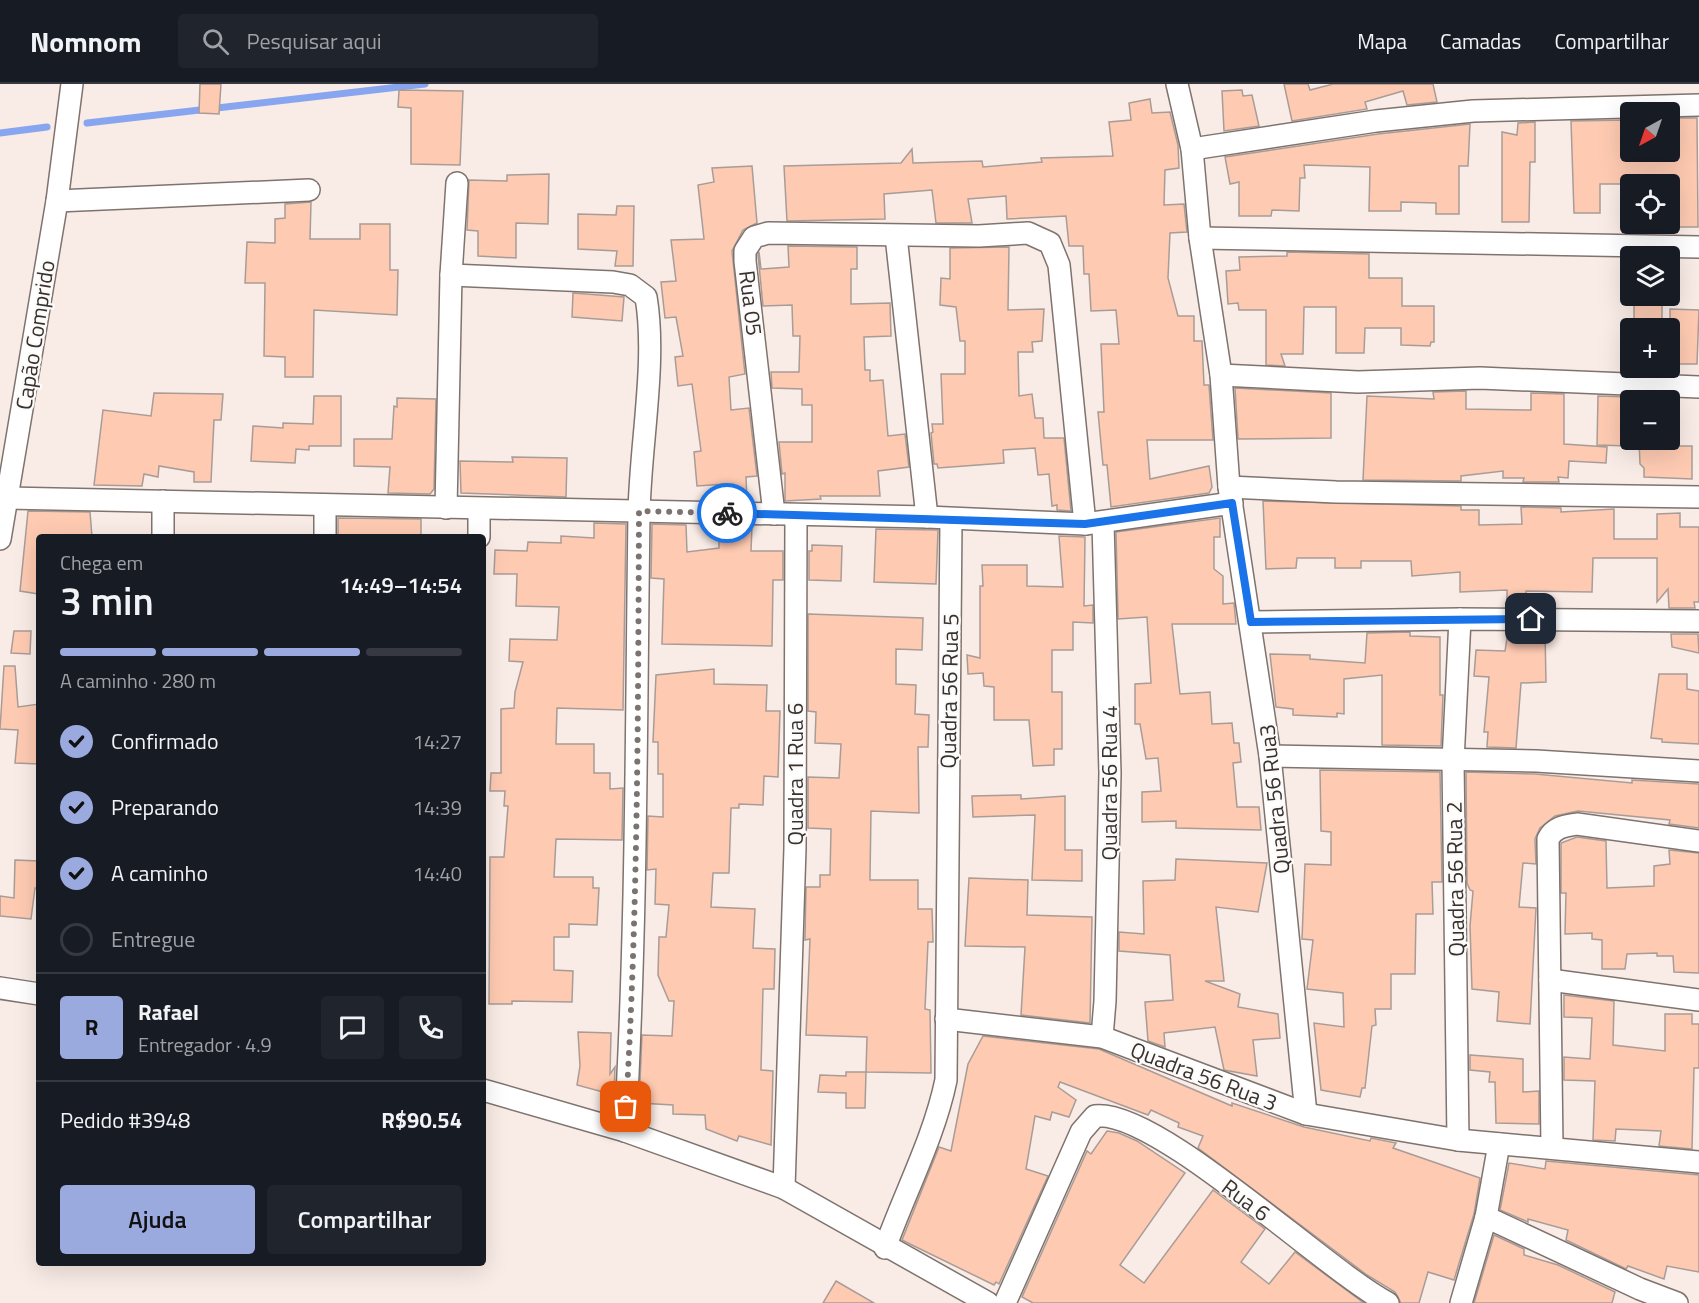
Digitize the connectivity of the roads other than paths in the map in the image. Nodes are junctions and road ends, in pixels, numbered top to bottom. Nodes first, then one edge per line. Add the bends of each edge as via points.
1 (72, 84) edge
2 (1177, 84) edge
3 (1699, 105) edge
4 (1192, 149) junction
5 (457, 183) dead end
6 (309, 190) dead end
7 (57, 201) junction
8 (896, 236) junction
9 (1200, 238) junction
10 (1699, 247) edge
11 (451, 275) junction
12 (1221, 375) junction
13 (1699, 387) edge
14 (1231, 495) junction
15 (1699, 497) edge
16 (7, 498) junction
17 (163, 501) junction
18 (325, 505) junction
19 (446, 508) junction
20 (479, 510) junction
21 (639, 511) junction
22 (774, 514) junction
23 (796, 516) junction
24 (927, 517) junction
25 (951, 519) junction
26 (1094, 523) junction
27 (163, 534) edge
28 (325, 534) edge
29 (479, 534) edge
30 (0, 539) edge
31 (1460, 619) junction
32 (1699, 621) edge
33 (1251, 622) junction
34 (1270, 756) junction
35 (1453, 761) junction
36 (1699, 771) edge
37 (1699, 841) edge
38 (1550, 980) junction
39 (0, 988) edge
40 (36, 994) edge
41 (1699, 1000) edge
42 (946, 1019) junction
43 (1102, 1037) junction
44 (486, 1091) edge
45 (1306, 1114) junction
46 (625, 1131) junction
47 (1458, 1140) junction
48 (1499, 1144) junction
49 (1552, 1147) junction
50 (1699, 1162) edge
51 (784, 1188) junction
52 (1486, 1217) junction
53 (885, 1248) junction
54 (976, 1301) edge
55 (1005, 1303) edge
56 (1388, 1303) edge
57 (1461, 1303) edge
58 (1677, 1303) edge

1 - 7 street, Capão Comprido
2 - 4 street, Quadra 56 Rua3
3 - 4 street via 1473,111 1376,121
4 - 9 street, Quadra 56 Rua3
5 - 11 street
6 - 7 street
7 - 16 street, Capão Comprido
8 - 22 street, Rua 05 via 768,233 757,235 747,245 745,261
8 - 24 street
8 - 26 street, Quadra 56 Rua 4 via 1021,232 1050,243 1059,265
9 - 10 street
9 - 12 street, Quadra 56 Rua3
11 - 19 street
11 - 21 street via 613,282 643,292 649,313 649,337
12 - 13 street via 1358,382 1480,378
12 - 14 street, Quadra 56 Rua3
14 - 15 street via 1336,492
14 - 26 street
14 - 33 street, Quadra 56 Rua3
16 - 17 street
16 - 30 street, Capão Comprido
17 - 18 street
17 - 27 street
18 - 19 street
18 - 28 street
19 - 20 street
20 - 21 street
20 - 29 street
21 - 22 street
21 - 46 street via 633,989
22 - 23 street
23 - 24 street
23 - 51 street, Quadra 1 Rua 6 via 795,848
24 - 25 street
25 - 26 street
25 - 42 street, Quadra 56 Rua 5
26 - 43 street, Quadra 56 Rua 4 via 1110,773
31 - 32 street
31 - 33 street
31 - 35 street, Quadra 56 Rua 2
33 - 34 street, Quadra 56 Rua3
34 - 35 street
34 - 45 street, Quadra 56 Rua3
35 - 36 street via 1536,761
35 - 47 street, Quadra 56 Rua 2
37 - 38 street via 1577,824 1550,834 1546,844
38 - 41 street
38 - 49 street
39 - 40 street
42 - 43 street
42 - 53 street, Quadra 56 Rua 5 via 948,1052 939,1114
43 - 45 street, Quadra 56 Rua 3
44 - 46 street
45 - 47 street
46 - 51 street
47 - 48 street
48 - 49 street
48 - 52 street
49 - 50 street
51 - 53 street
52 - 57 street
52 - 58 street
53 - 54 street
55 - 56 street, Rua 6 via 1081,1132 1095,1116 1104,1115 1135,1125 1173,1147

